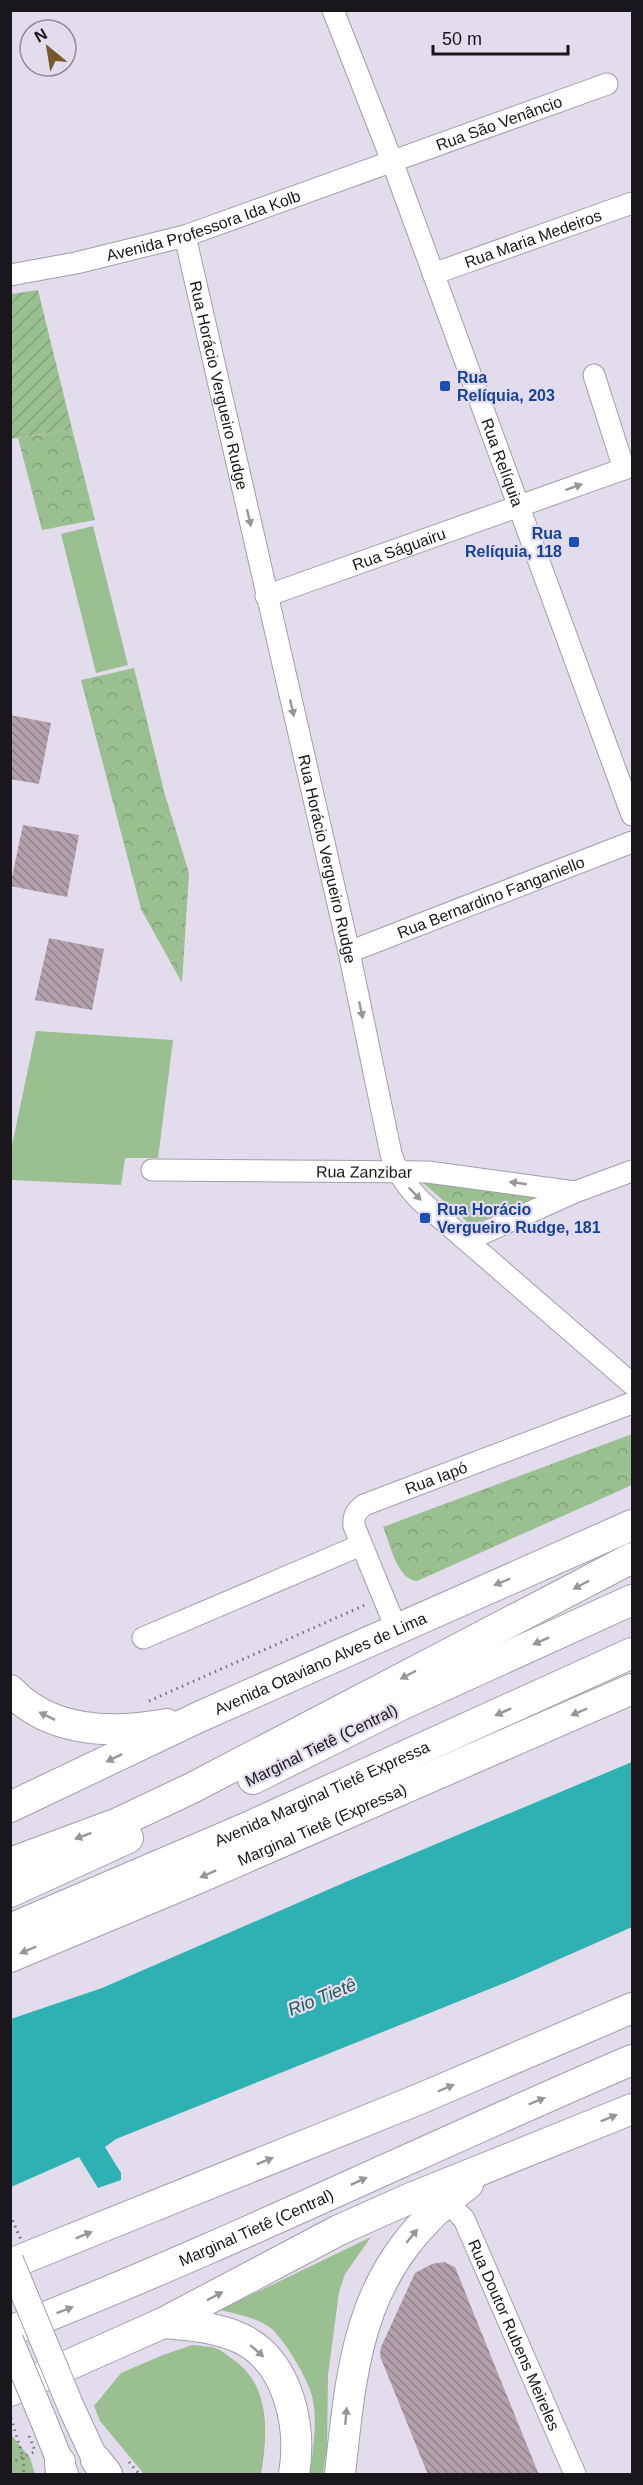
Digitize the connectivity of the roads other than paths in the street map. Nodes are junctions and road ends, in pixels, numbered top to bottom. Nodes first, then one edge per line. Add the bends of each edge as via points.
1 (333, 10) edge
2 (607, 84) dead end
3 (392, 161) junction
4 (633, 202) edge
5 (185, 236) junction
6 (433, 274) junction
7 (10, 275) edge
8 (594, 375) dead end
9 (628, 468) edge
10 (519, 506) junction
11 (266, 596) junction
12 (633, 814) edge
13 (633, 842) edge
14 (349, 952) junction
15 (152, 1170) dead end
16 (397, 1171) junction
17 (633, 1171) edge
18 (575, 1192) junction
19 (468, 1240) junction
20 (633, 1384) edge
21 (633, 1403) edge
22 (633, 1525) edge
23 (362, 1545) junction
24 (633, 1558) edge
25 (633, 1600) edge
26 (633, 1623) edge
27 (396, 1628) junction
28 (143, 1638) dead end
29 (633, 1653) edge
30 (10, 1689) edge
31 (633, 1689) edge
32 (199, 1717) junction
33 (10, 1807) edge
34 (246, 1828) junction
35 (10, 1863) edge
36 (10, 1892) edge
37 (10, 1929) edge
38 (10, 1957) edge
39 (633, 2008) edge
40 (633, 2060) edge
41 (633, 2109) edge
42 (497, 2163) junction
43 (444, 2203) junction
44 (10, 2262) edge
45 (163, 2323) junction
46 (10, 2331) edge
47 (10, 2340) edge
48 (10, 2391) edge
49 (56, 2466) edge
50 (101, 2470) edge
51 (294, 2475) edge
52 (340, 2475) edge
53 (575, 2475) edge

1 - 3 street, Rua Relíquia
2 - 3 street, Rua São Venâncio
3 - 5 street, Avenida Professora Ida Kolb
3 - 6 street, Rua Relíquia
4 - 6 street, Rua Maria Medeiros
5 - 7 street, Avenida Professora Ida Kolb
5 -> 11 street, Rua Horácio Vergueiro Rudge
6 - 10 street, Rua Relíquia
8 - 9 street
10 -> 9 street, Rua Ságuairu
10 - 11 street, Rua Ságuairu
10 - 12 street, Rua Relíquia
11 -> 14 street, Rua Horácio Vergueiro Rudge
13 - 14 street, Rua Bernardino Fanganiello
14 -> 16 street, Rua Horácio Vergueiro Rudge
15 - 16 street, Rua Zanzibar
18 -> 16 street, Rua Zanzibar via 499,1180
16 -> 19 street, Rua Horácio Vergueiro Rudge via 422,1202
17 - 18 street, Rua Zanzibar
18 - 19 street, Rua Zanzibar
19 - 20 street, Rua Horácio Vergueiro Rudge
21 - 23 street, Rua Iapó via 364,1505 354,1519
22 -> 27 highway, Avenida Otaviano Alves de Lima
23 - 27 street, Rua Iapó
23 - 28 street
24 -> 35 highway via 192,1788 118,1823
25 -> 36 highway, Marginal Tietê (Central) via 403,1704
26 - 34 highway via 345,1752 258,1805
27 - 32 highway, Avenida Otaviano Alves de Lima
29 -> 34 highway, Avenida Marginal Tietê Expressa
32 -> 30 highway via 164,1725 104,1729 69,1726 42,1715
31 -> 38 highway, Marginal Tietê (Expressa)
32 -> 33 highway, Avenida Otaviano Alves de Lima
34 - 37 highway, Avenida Marginal Tietê Expressa
44 -> 39 highway via 417,2100
46 -> 40 highway, Marginal Tietê (Central) via 161,2271
42 -> 41 highway
42 - 43 highway
45 -> 42 highway via 339,2230
52 -> 43 highway via 348,2394 366,2319 383,2277 400,2251
43 - 53 street, Rua Doutor Rubens Meireles via 464,2219
44 - 50 main road, bridge
45 - 48 highway
45 -> 51 highway via 214,2329 242,2339 261,2353 278,2375 297,2426
47 - 49 main road, bridge via 43,2419

